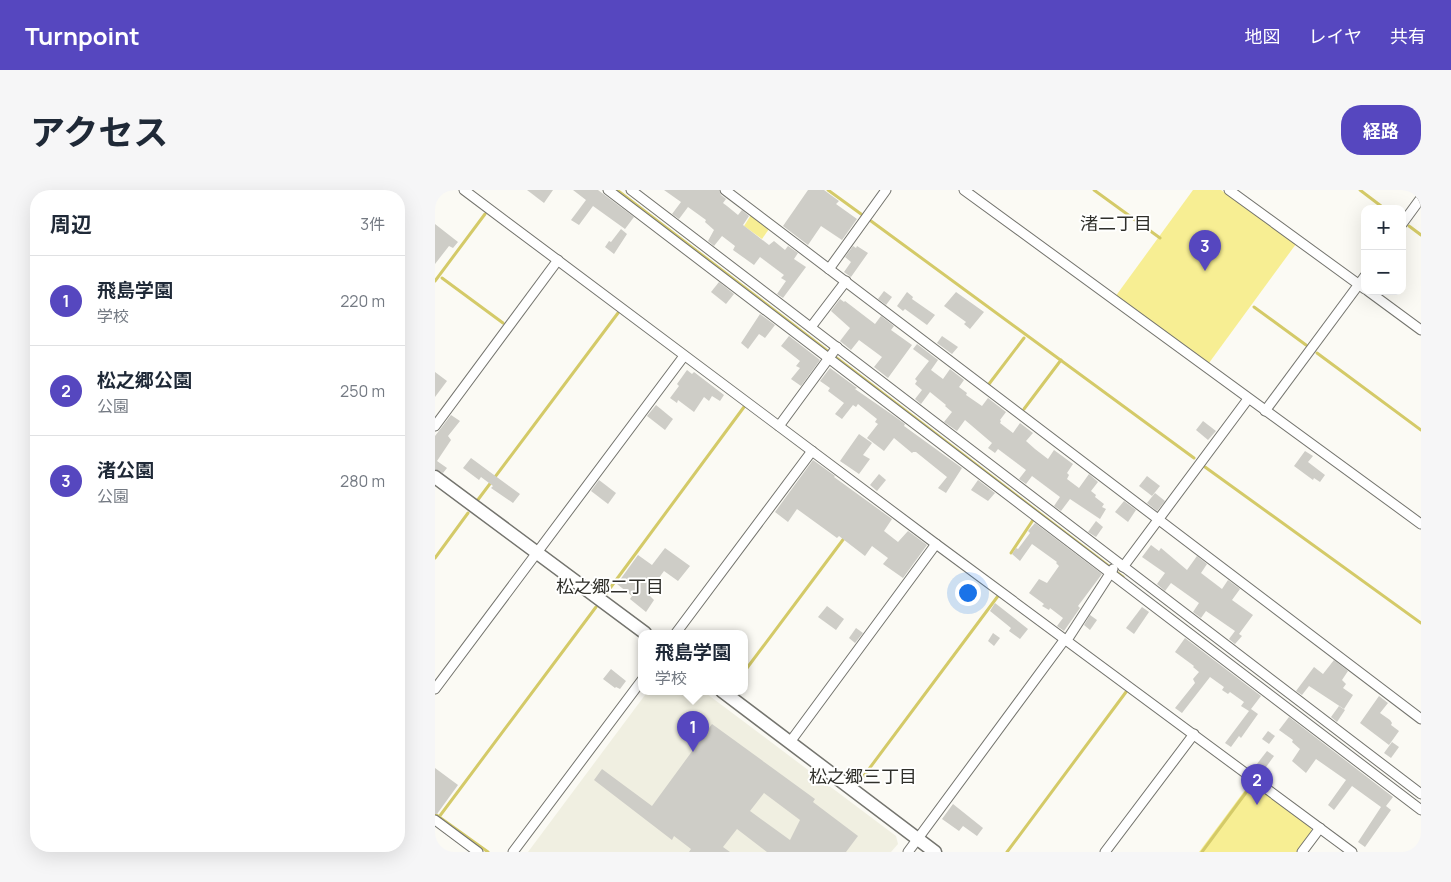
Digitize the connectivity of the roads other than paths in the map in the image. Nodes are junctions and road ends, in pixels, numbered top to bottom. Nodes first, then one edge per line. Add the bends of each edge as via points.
1 (464, 190) edge
2 (608, 190) edge
3 (631, 190) edge
4 (725, 190) edge
5 (886, 190) edge
6 (964, 190) edge
7 (1229, 190) edge
8 (1421, 198) edge
9 (1406, 219) edge
10 (558, 260) junction
11 (829, 268) junction
12 (845, 281) junction
13 (1361, 286) edge
14 (1361, 292) edge
15 (1374, 295) edge
16 (811, 327) junction
17 (1421, 330) edge
18 (832, 353) junction
19 (684, 356) junction
20 (1248, 398) junction
21 (1265, 411) junction
22 (435, 426) edge
23 (779, 426) junction
24 (811, 450) junction
25 (435, 478) edge
26 (1158, 519) junction
27 (1421, 524) edge
28 (936, 544) junction
29 (537, 553) junction
30 (1115, 568) junction
31 (641, 630) edge
32 (678, 630) edge
33 (1066, 640) junction
34 (638, 685) edge
35 (435, 689) edge
36 (727, 695) edge
37 (1421, 719) edge
38 (1194, 734) junction
39 (790, 742) junction
40 (1421, 794) edge
41 (1421, 810) edge
42 (435, 820) edge
43 (1320, 828) junction
44 (917, 839) junction
45 (478, 852) edge
46 (513, 852) edge
47 (908, 852) edge
48 (935, 852) edge
49 (1105, 852) edge
50 (1302, 852) edge
51 (1352, 852) edge

1 - 10 street
2 - 18 street
3 - 16 street
4 - 11 street
5 - 11 street
6 - 20 street
7 - 13 street
8 - 9 street
10 - 19 street
10 - 22 street
11 - 12 street
12 - 16 street
12 - 26 street
14 - 21 street
15 - 17 street
16 - 18 street
18 - 23 street
18 - 30 street
18 - 30 street
19 - 23 street
19 - 29 street
20 - 21 street
20 - 26 street
21 - 27 street
23 - 24 street
24 - 28 street
24 - 32 street
25 - 29 street
26 - 30 street
26 - 37 street
28 - 33 street
28 - 39 street
29 - 31 street
29 - 35 street
30 - 33 street
30 - 40 street
30 - 41 street
33 - 38 street
33 - 44 street
34 - 46 street
36 - 39 street
38 - 43 street
38 - 49 street
39 - 44 street
42 - 45 street
43 - 50 street
43 - 51 street
44 - 47 street
44 - 48 street

